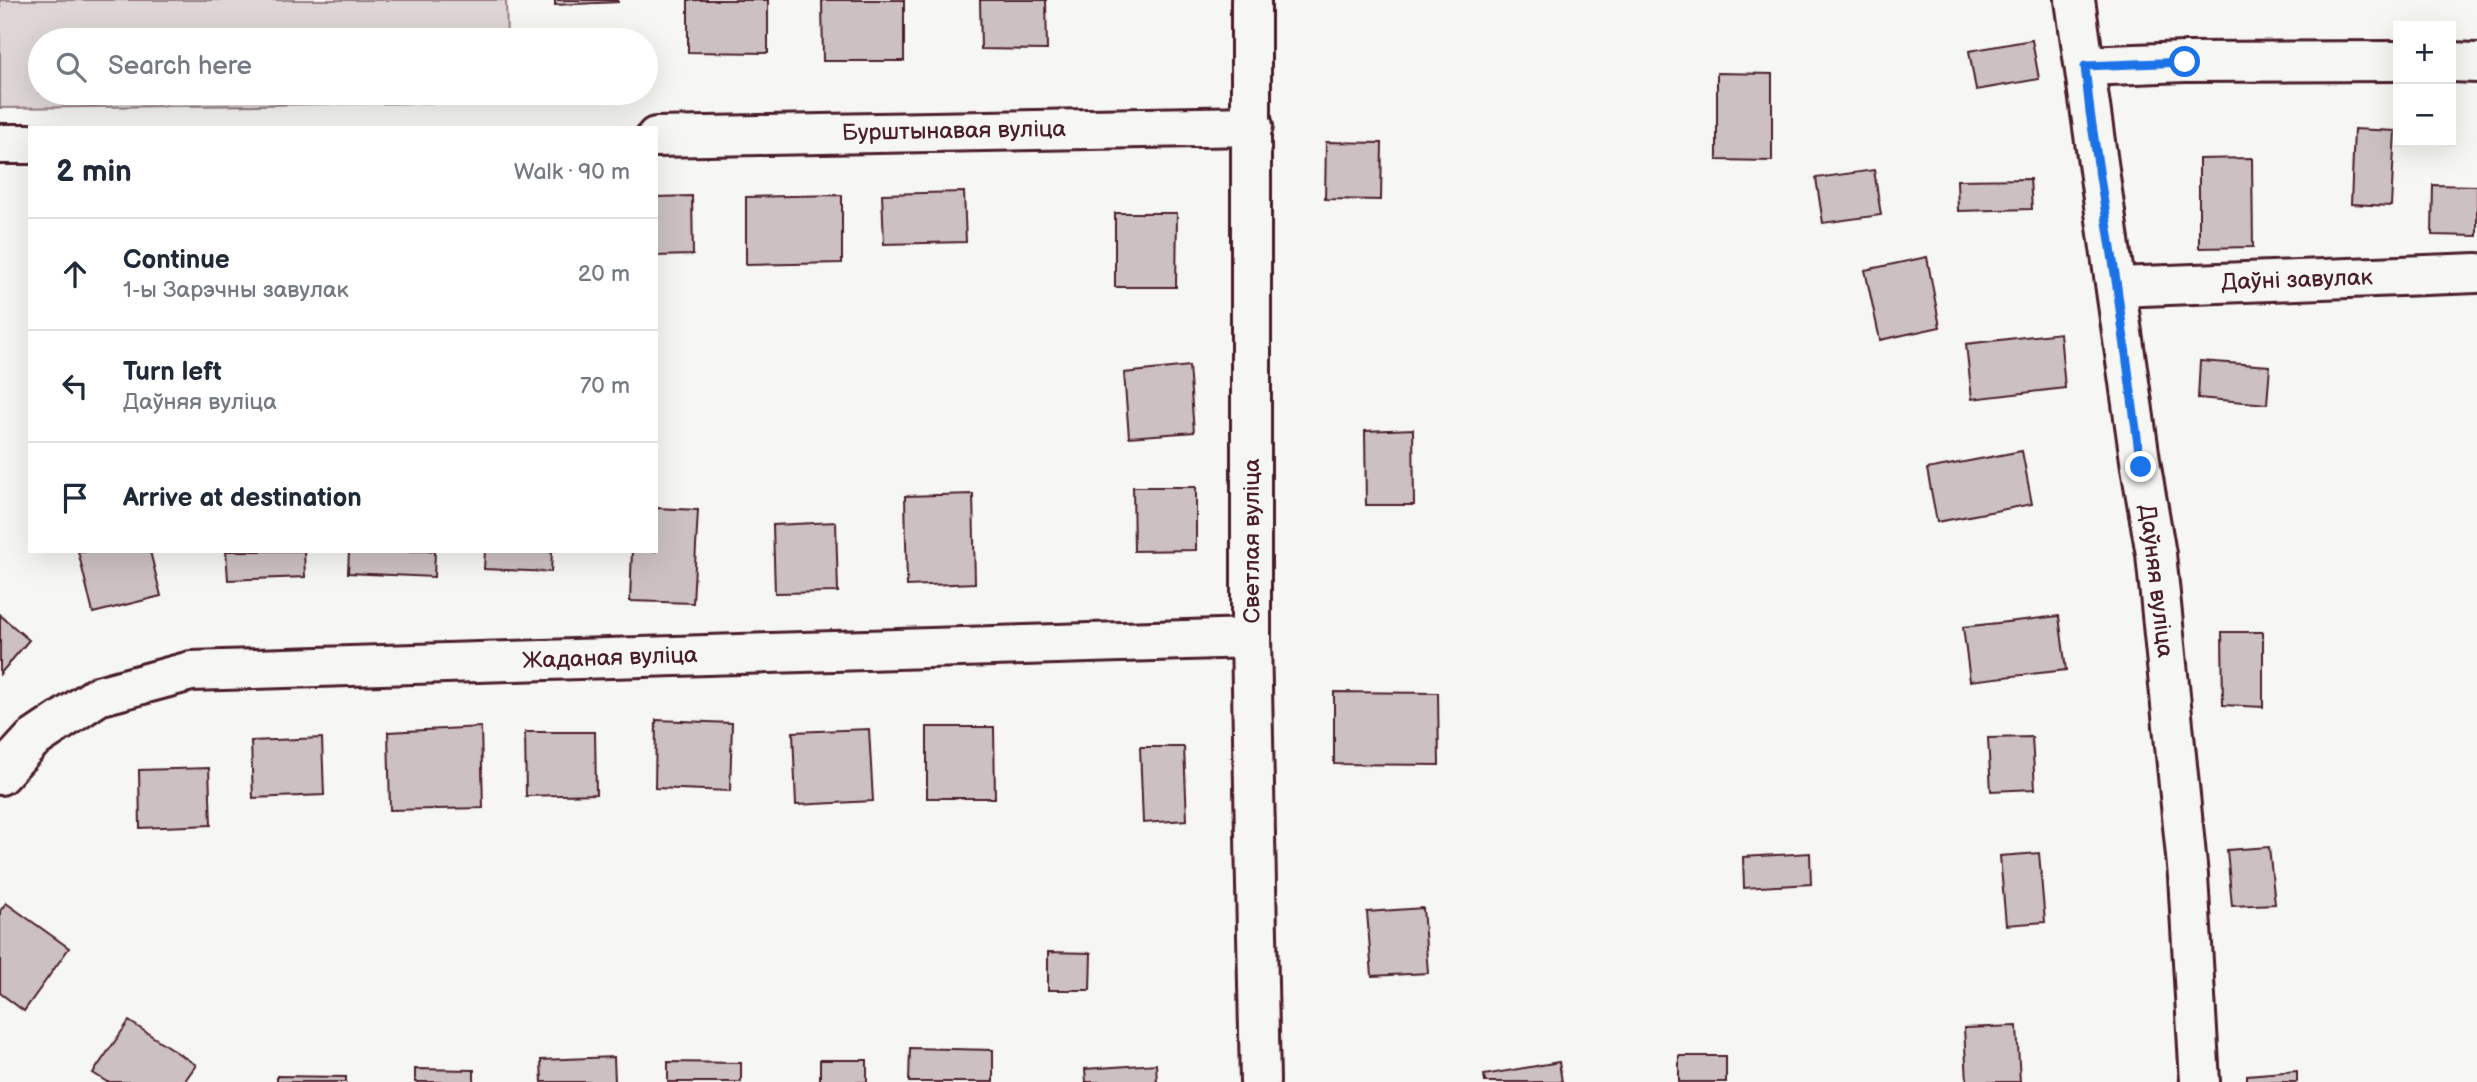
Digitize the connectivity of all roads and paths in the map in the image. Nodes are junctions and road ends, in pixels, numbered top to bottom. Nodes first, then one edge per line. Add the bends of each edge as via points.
1 (1251, 0) edge
2 (2075, 0) edge
3 (2393, 61) edge
4 (2456, 62) edge
5 (2477, 62) edge
6 (2085, 66) junction
7 (1252, 125) junction
8 (658, 136) edge
9 (0, 144) edge
10 (28, 144) edge
11 (2477, 273) edge
12 (2117, 287) junction
13 (1251, 638) junction
14 (0, 775) edge
15 (1260, 1082) edge
16 (2200, 1082) edge

1 - 7 street, Светлая вуліца
2 - 6 street, Даўняя вуліца
3 - 6 street
4 - 5 street
6 - 12 street, Даўняя вуліца
7 - 8 street, Бурштынавая вуліца
7 - 13 street, Светлая вуліца
9 - 10 street
11 - 12 street, Даўні завулак
12 - 16 street, Даўняя вуліца via 2160,593 2188,876
13 - 14 street, Жаданая вуліца via 191,671 98,696 32,740
13 - 15 street, Светлая вуліца

